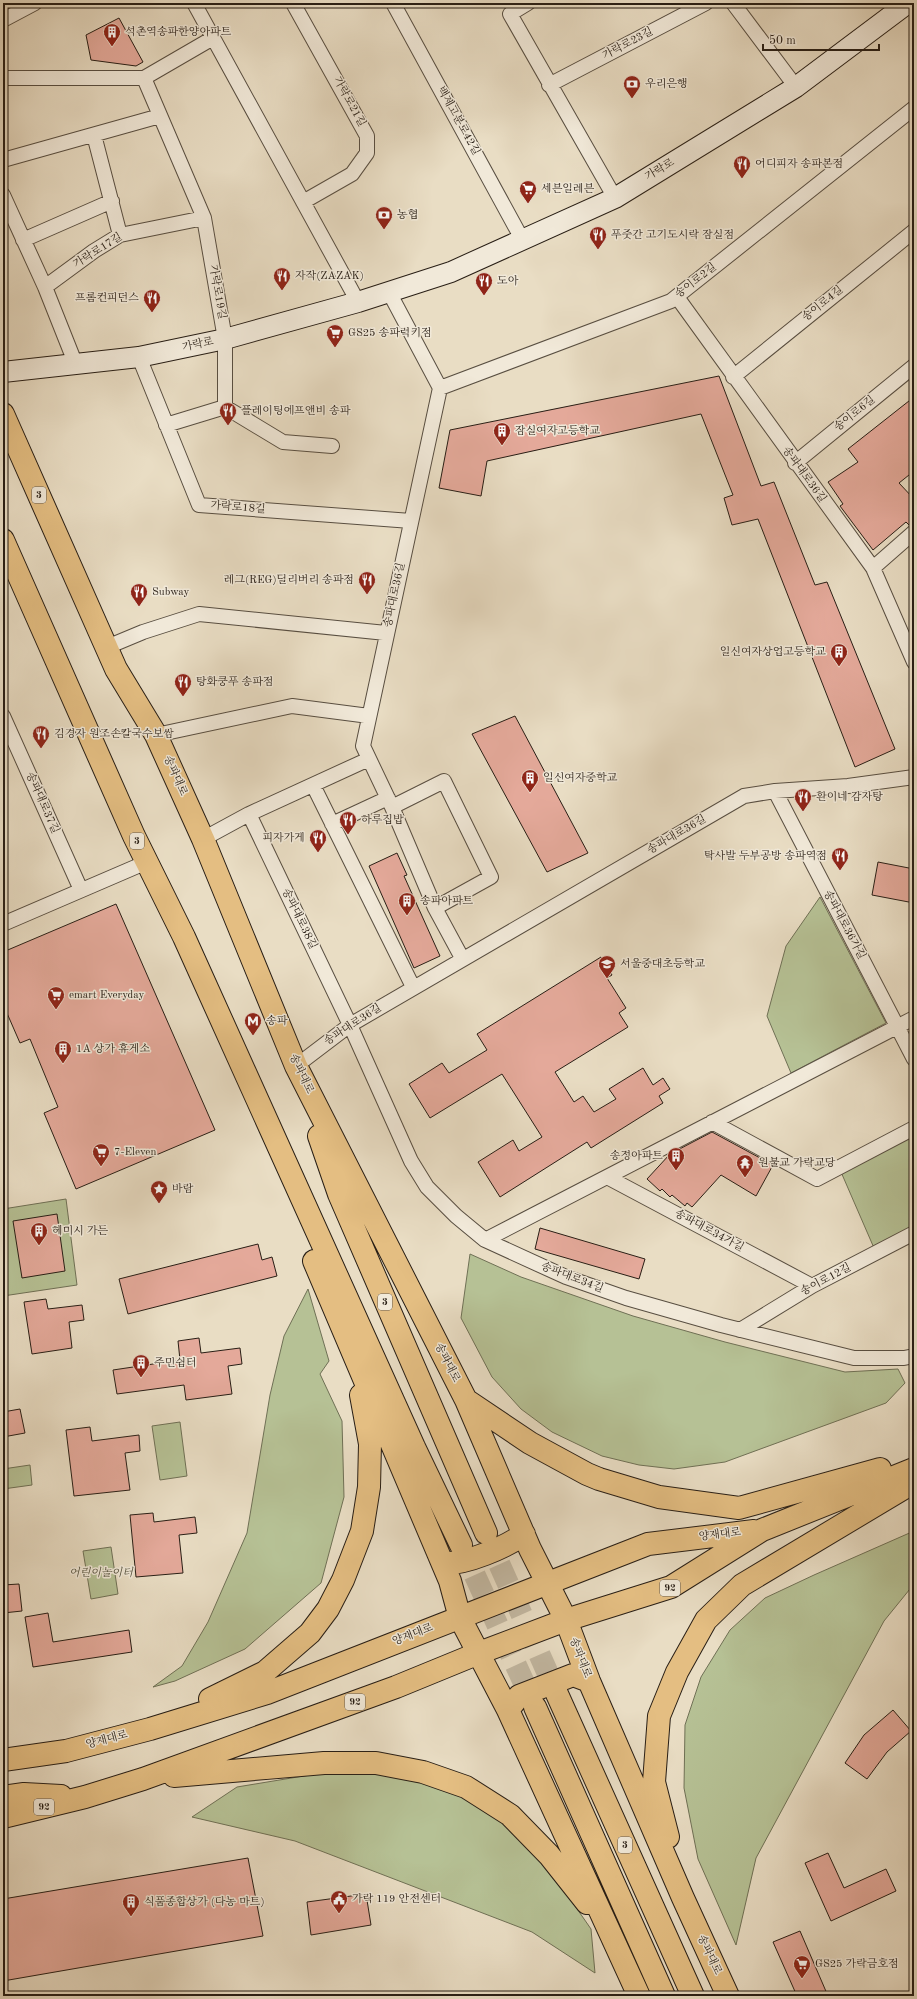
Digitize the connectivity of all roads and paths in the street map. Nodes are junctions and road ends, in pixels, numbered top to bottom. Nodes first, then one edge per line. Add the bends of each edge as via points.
1 (35, 3) edge
2 (194, 3) edge
3 (293, 3) edge
4 (393, 3) edge
5 (528, 3) edge
6 (706, 3) edge
7 (733, 3) edge
8 (908, 3) edge
9 (3, 20) edge
10 (213, 38) junction
11 (3, 78) edge
12 (144, 78) junction
13 (549, 85) junction
14 (796, 87) junction
15 (914, 108) edge
16 (160, 116) junction
17 (94, 135) junction
18 (3, 160) edge
19 (3, 195) edge
20 (615, 198) junction
21 (112, 200) junction
22 (303, 202) junction
23 (204, 218) junction
24 (914, 231) edge
25 (120, 235) junction
26 (522, 239) junction
27 (23, 240) junction
28 (45, 286) junction
29 (389, 292) junction
30 (676, 297) junction
31 (358, 302) junction
32 (225, 339) junction
33 (139, 357) junction
34 (76, 365) junction
35 (914, 366) edge
36 (3, 372) edge
37 (733, 376) junction
38 (440, 388) junction
39 (225, 407) junction
40 (3, 414) edge
41 (166, 425) junction
42 (332, 446) dead end
43 (795, 463) junction
44 (411, 521) junction
45 (914, 532) edge
46 (3, 540) edge
47 (873, 568) junction
48 (386, 633) junction
49 (107, 647) junction
50 (914, 662) edge
51 (3, 716) edge
52 (368, 716) junction
53 (156, 735) junction
54 (369, 759) junction
55 (914, 777) edge
56 (313, 785) junction
57 (775, 792) junction
58 (390, 802) junction
59 (249, 814) junction
60 (332, 824) junction
61 (203, 839) junction
62 (147, 862) junction
63 (81, 890) junction
64 (435, 908) junction
65 (3, 924) edge
66 (462, 958) junction
67 (413, 987) junction
68 (914, 1018) edge
69 (350, 1025) junction
70 (897, 1027) junction
71 (914, 1059) edge
72 (296, 1066) junction
73 (712, 1122) junction
74 (914, 1128) edge
75 (276, 1141) junction
76 (607, 1177) junction
77 (914, 1233) edge
78 (485, 1240) junction
79 (812, 1286) junction
80 (740, 1330) junction
81 (352, 1352) junction
82 (914, 1356) edge
83 (466, 1400) junction
84 (914, 1460) edge
85 (914, 1469) edge
86 (914, 1482) edge
87 (762, 1530) junction
88 (486, 1534) tunnel mouth
89 (524, 1534) junction
90 (461, 1545) tunnel mouth
91 (443, 1563) junction
92 (548, 1583) junction
93 (460, 1618) junction
94 (566, 1620) junction
95 (479, 1653) junction
96 (589, 1681) junction
97 (557, 1694) tunnel mouth
98 (534, 1707) tunnel mouth
99 (508, 1710) junction
100 (150, 1729) junction
101 (66, 1751) junction
102 (3, 1760) edge
103 (3, 1776) edge
104 (143, 1779) junction
105 (3, 1797) edge
106 (85, 1797) junction
107 (3, 1817) edge
108 (683, 1898) junction
109 (611, 1935) junction
110 (639, 1996) edge
111 (664, 1996) edge
112 (693, 1996) edge
113 (728, 1996) edge

1 - 9 street
2 - 10 street
3 - 22 street, 가락로21길 via 367,136 367,153 352,174
4 - 26 street, 백제고분로42길
5 - 13 street via 510,14
6 - 13 street, 가락로23길
7 - 14 street
8 - 14 street, 가락로
10 - 12 street
10 - 22 street
11 - 12 street
12 - 16 street, 가락로19길
13 - 20 street
14 - 20 street, 가락로
15 - 30 street, 송이로2길
16 - 17 street
16 - 23 street, 가락로19길
17 - 18 street
17 - 21 street
19 - 27 street
20 - 26 street, 가락로
21 - 25 street
21 - 27 street
22 - 31 street
23 - 25 street, 가락로17길
23 - 32 street, 가락로19길
24 - 37 street, 송이로4길
25 - 28 street, 가락로17길
26 - 29 street, 가락로 via 451,272
27 - 28 street
28 - 34 street
29 - 31 street, 가락로
29 - 38 street
30 - 37 street, 송파대로36길
30 - 38 street, 송이로2길
31 - 32 street, 가락로
32 - 33 street, 가락로
32 - 39 street, 가락로19길
33 - 34 street, 가락로
33 - 41 street, 가락로18길
34 - 36 street, 가락로
35 - 43 street, 송이로6길
37 - 43 street, 송파대로36길
38 - 44 street, 송파대로36길
39 - 41 street
39 - 42 street via 283,442
40 - 49 main road, 송파대로 / 3
41 - 44 street, 가락로18길 via 199,505
43 - 47 street, 송파대로36길
44 - 48 street, 송파대로36길
45 - 47 street
46 - 62 main road, 3
47 - 50 street, 송파대로36길
48 - 49 street via 199,614
48 - 52 street, 송파대로36길
49 - 53 main road, 송파대로 / 3 via 116,669
51 - 63 street, 송파대로37길
52 - 53 street via 292,706
52 - 54 street, 송파대로36길 via 363,746
53 - 61 main road, 송파대로 / 3
54 - 56 street
54 - 58 street, 송파대로36길
55 - 57 street, 송파대로36길
56 - 59 street
56 - 60 street
57 - 66 street, 송파대로36길 via 744,796
57 - 70 street, 송파대로36가길
58 - 60 street
58 - 64 street, 송파대로36길
58 - 64 street via 444,781 491,877
59 - 61 street
59 - 69 street, 송파대로38길
60 - 67 street
61 - 72 main road, 송파대로 / 3
62 - 63 street
62 - 75 main road, 3
63 - 65 street
64 - 66 street, 송파대로36길
66 - 67 street, 송파대로36길
67 - 69 street, 송파대로36길
68 - 70 street
69 - 72 street, 송파대로36길
69 - 78 street, 송파대로34길 via 411,1161 427,1187
70 - 71 street, 송파대로36가길
70 - 73 street
72 - 83 main road, 송파대로
72 - 88 main road, 3 via 338,1194
73 - 74 street via 817,1179
73 - 76 street
75 - 81 main road via 281,1184
75 - 90 main road, 3
76 - 78 street
76 - 79 street, 송파대로34가길
77 - 79 street, 송이로12길
78 - 80 street, 송파대로34길 via 566,1277 620,1296
79 - 80 street, 송이로12길
80 - 82 street, 송파대로34길 via 854,1358
81 - 91 main road
81 - 100 main road via 370,1444 369,1487 362,1531 343,1580 328,1609 310,1633 265,1672
83 - 84 main road via 530,1443 599,1479 659,1497 740,1508
83 - 89 main road, 송파대로
85 - 87 main road, 양재대로 / 92
86 - 108 main road via 742,1584 706,1620 698,1634 677,1672 659,1716 654,1782
87 - 92 main road, 양재대로 / 92 via 648,1544
87 - 94 main road, 양재대로 / 92 via 671,1587
89 - 91 main road via 496,1549 454,1564
89 - 92 main road, 송파대로
91 - 93 main road
92 - 93 main road, 양재대로 / 92
92 - 94 main road, 송파대로
93 - 95 main road
93 - 100 main road, 양재대로 / 92 via 267,1692
94 - 95 main road, 양재대로 / 92
94 - 96 main road, 송파대로
95 - 99 main road
95 - 104 main road, 양재대로 / 92 via 396,1687
96 - 99 main road via 573,1675 519,1696
96 - 108 main road, 송파대로
97 - 112 main road, 3
98 - 111 main road
99 - 109 main road
100 - 101 main road, 양재대로 / 92
101 - 102 main road, 양재대로 / 92
101 - 103 main road, 양재대로 via 20,1773
104 - 106 main road, 양재대로 / 92
104 - 109 main road via 324,1763 376,1763 423,1772 466,1787 510,1815 549,1855
105 - 106 main road, 양재대로 via 24,1794
106 - 107 main road, 양재대로 / 92
108 - 113 main road, 송파대로
109 - 110 main road

